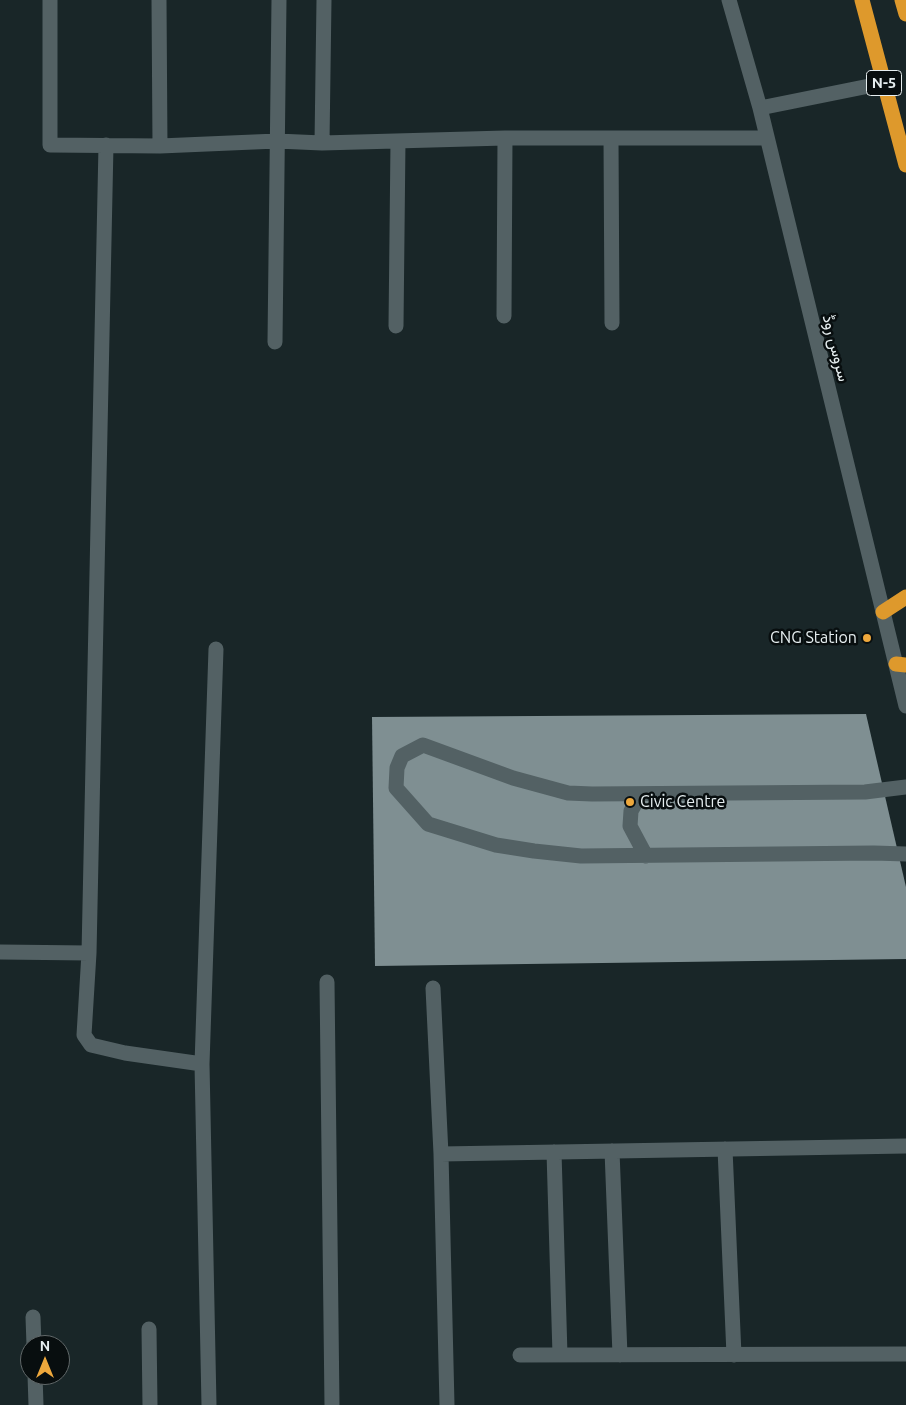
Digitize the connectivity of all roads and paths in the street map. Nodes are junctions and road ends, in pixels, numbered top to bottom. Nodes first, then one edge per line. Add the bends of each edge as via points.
1 (50, 0) edge
2 (159, 0) edge
3 (279, 0) edge
4 (324, 0) edge
5 (729, 0) edge
6 (862, 0) edge
7 (902, 0) edge
8 (906, 14) edge
9 (884, 83) junction
10 (760, 108) junction
11 (505, 138) junction
12 (610, 138) junction
13 (767, 138) junction
14 (398, 140) junction
15 (277, 141) junction
16 (322, 143) junction
17 (106, 146) junction
18 (160, 146) junction
19 (906, 165) edge
20 (504, 316) dead end
21 (612, 323) dead end
22 (396, 326) dead end
23 (275, 342) dead end
24 (906, 597) edge
25 (883, 612) junction
26 (216, 649) dead end
27 (901, 665) edge
28 (906, 706) edge
29 (906, 787) edge
30 (641, 794) junction
31 (906, 854) edge
32 (646, 856) junction
33 (0, 952) edge
34 (89, 953) junction
35 (327, 982) dead end
36 (433, 988) dead end
37 (202, 1064) junction
38 (906, 1146) edge
39 (725, 1149) junction
40 (612, 1151) junction
41 (554, 1152) junction
42 (441, 1154) junction
43 (33, 1317) dead end
44 (150, 1329) dead end
45 (34, 1335) edge
46 (906, 1354) edge
47 (520, 1355) dead end
48 (560, 1355) junction
49 (620, 1355) junction
50 (734, 1355) junction
51 (35, 1385) edge
52 (36, 1405) edge
53 (150, 1405) edge
54 (208, 1405) edge
55 (332, 1405) edge
56 (447, 1405) edge

1 - 17 street via 50,145
2 - 18 street
3 - 15 street
4 - 16 street
5 - 10 street, سروس روڈ
6 - 9 highway, N-5
7 - 8 highway
9 - 10 street
9 - 19 highway, N-5
10 - 13 street, سروس روڈ
11 - 12 street
11 - 14 street
11 - 20 street
12 - 13 street
12 - 21 street
13 - 25 street, سروس روڈ
14 - 16 street
14 - 22 street
15 - 16 street
15 - 18 street
15 - 23 street
17 - 18 street
17 - 34 street
24 - 25 highway
25 - 27 street, سروس روڈ
26 - 37 street
27 - 28 street, سروس روڈ
29 - 30 street via 865,792
30 - 32 street via 631,811 630,826
30 - 32 street via 568,793 513,778 423,746 402,756 397,768 396,788 428,824 496,845 534,851 581,856
31 - 32 street
33 - 34 street
34 - 37 street via 84,1035 91,1045 125,1054
35 - 55 street
36 - 42 street
37 - 54 street
38 - 39 street
39 - 40 street
39 - 50 street
40 - 41 street
40 - 49 street
41 - 42 street
41 - 48 street
42 - 56 street
43 - 45 street
44 - 53 street
46 - 50 street
47 - 48 street
48 - 49 street
49 - 50 street
51 - 52 street

